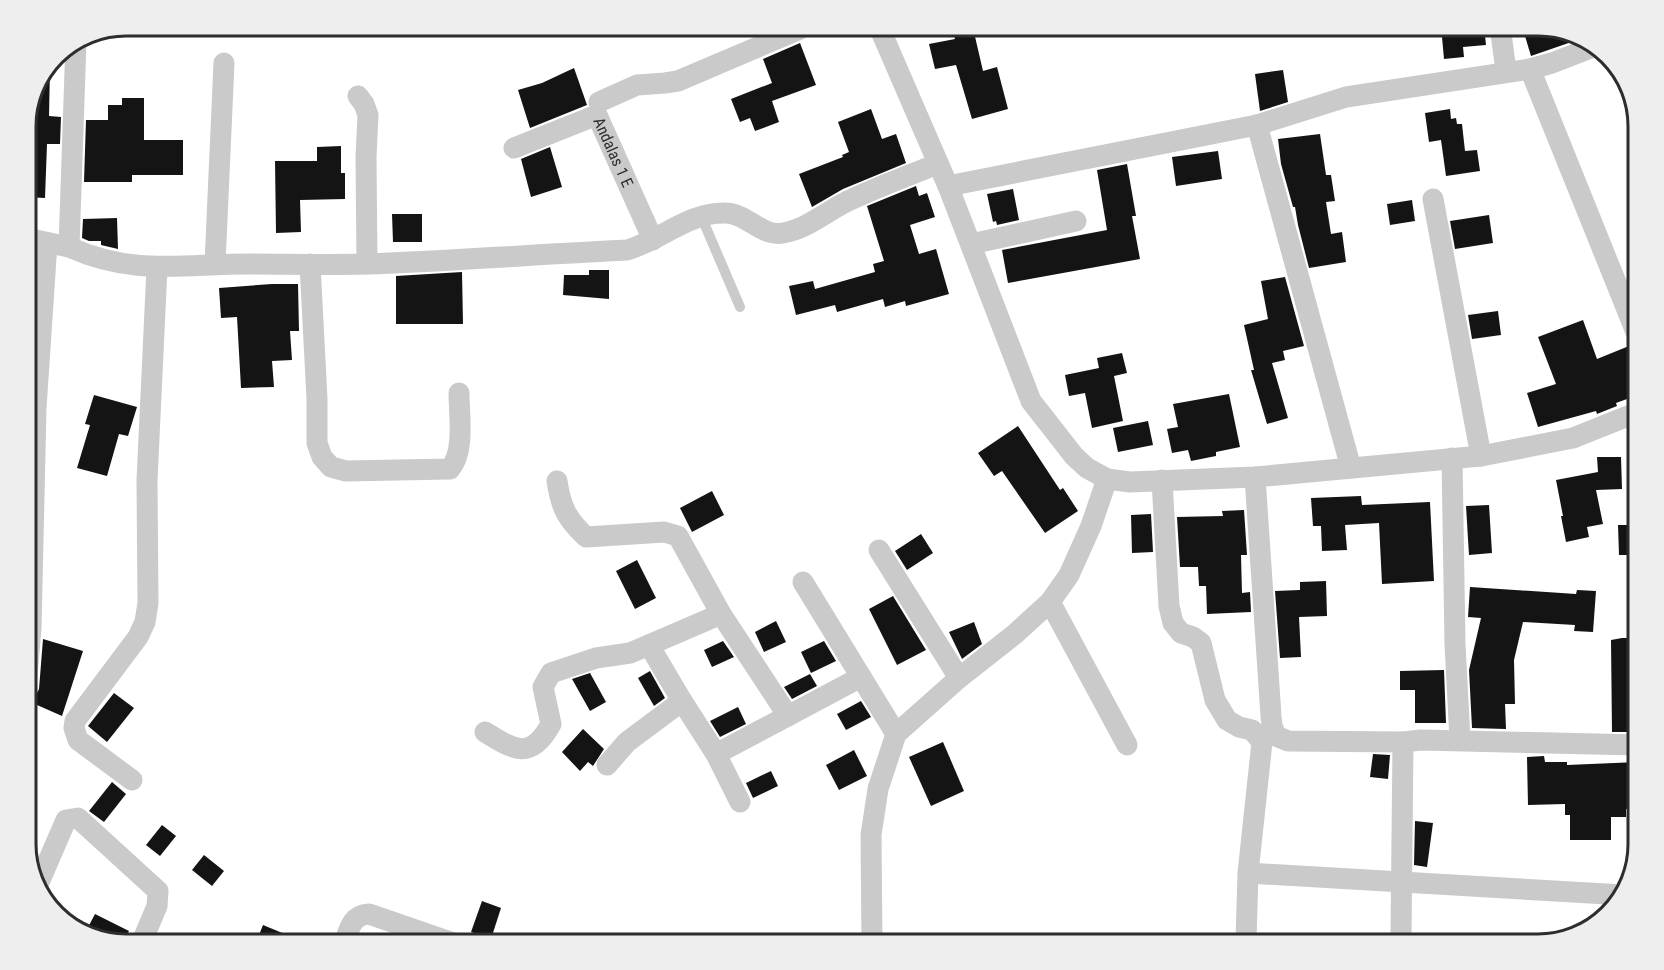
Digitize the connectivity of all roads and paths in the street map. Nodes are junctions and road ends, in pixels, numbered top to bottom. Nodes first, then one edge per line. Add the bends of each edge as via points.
1 (784, 36) edge
2 (883, 36) edge
3 (1501, 36) edge
4 (1586, 50) edge
5 (76, 51) edge
6 (224, 63) dead end
7 (1530, 69) junction
8 (1506, 71) junction
9 (357, 96) dead end
10 (599, 102) dead end
11 (1257, 125) junction
12 (513, 148) dead end
13 (937, 164) junction
14 (948, 186) junction
15 (1432, 199) dead end
16 (701, 216) junction
17 (1076, 221) dead end
18 (36, 240) edge
19 (653, 240) junction
20 (47, 243) junction
21 (970, 244) junction
22 (69, 247) junction
23 (215, 264) junction
24 (310, 264) junction
25 (367, 264) junction
26 (157, 268) junction
27 (740, 307) dead end
28 (1628, 312) edge
29 (36, 356) edge
30 (459, 393) dead end
31 (1628, 416) edge
32 (1481, 456) junction
33 (1452, 458) junction
34 (1351, 468) junction
35 (1255, 477) junction
36 (1107, 479) junction
37 (1162, 480) junction
38 (557, 481) dead end
39 (879, 550) dead end
40 (803, 582) dead end
41 (1050, 602) junction
42 (721, 615) junction
43 (650, 645) junction
44 (861, 677) junction
45 (959, 678) junction
46 (682, 701) junction
47 (788, 716) junction
48 (1272, 726) junction
49 (1239, 727) junction
50 (485, 732) dead end
51 (896, 734) junction
52 (1460, 740) junction
53 (1403, 742) junction
54 (1126, 745) dead end
55 (1628, 745) edge
56 (716, 754) junction
57 (607, 765) dead end
58 (132, 780) dead end
59 (740, 802) dead end
60 (1248, 873) junction
61 (42, 876) edge
62 (1401, 881) junction
63 (1612, 894) edge
64 (146, 934) edge
65 (348, 934) edge
66 (425, 934) edge
67 (872, 934) edge
68 (1246, 934) edge
69 (1401, 934) edge

1 - 10 street via 678,81 637,85
2 - 13 street
3 - 8 street
4 - 7 street
5 - 22 street
6 - 23 street
7 - 8 street
7 - 28 street
8 - 11 street via 1346,97
9 - 25 street via 368,115
11 - 14 street
11 - 34 street
12 - 19 street, Andalas 1 E via 597,115
13 - 14 street
13 - 16 street via 847,201 782,234 764,231 737,215
14 - 21 street
15 - 32 street
16 - 19 street
16 - 27 lane
17 - 21 street
18 - 20 street
19 - 25 street via 627,250
20 - 22 street
20 - 29 street
21 - 36 street via 1031,401 1074,456
22 - 26 street via 122,265
23 - 24 street
23 - 26 street
24 - 25 street
24 - 30 street via 317,443 331,467 346,471 450,469 460,449
26 - 58 street via 145,622 74,728 78,740
31 - 32 street via 1573,438
32 - 33 street
33 - 34 street
33 - 52 street
34 - 35 street
35 - 37 street
35 - 48 street
36 - 37 street
36 - 41 street via 1069,576
37 - 49 street via 1173,623 1181,633 1201,644 1215,700 1227,720
38 - 42 street via 569,521 586,537 664,532 678,536
39 - 45 street
40 - 44 street
41 - 45 street
41 - 54 street
42 - 43 street
42 - 47 street
43 - 46 street
43 - 50 street via 551,673 543,687 550,724 542,739 526,749 511,748
44 - 47 street
44 - 51 street
45 - 51 street
46 - 56 street
46 - 57 street via 627,742
47 - 56 street
48 - 49 street
48 - 53 street via 1276,736 1288,741
49 - 60 street via 1252,730 1262,742
51 - 67 street via 878,789 871,835
52 - 53 street
52 - 55 street
53 - 62 street
56 - 59 street
60 - 62 street
60 - 68 street
61 - 64 street via 66,820 78,818 158,891 157,906
62 - 63 street
62 - 69 street
65 - 66 street via 353,920 363,914

